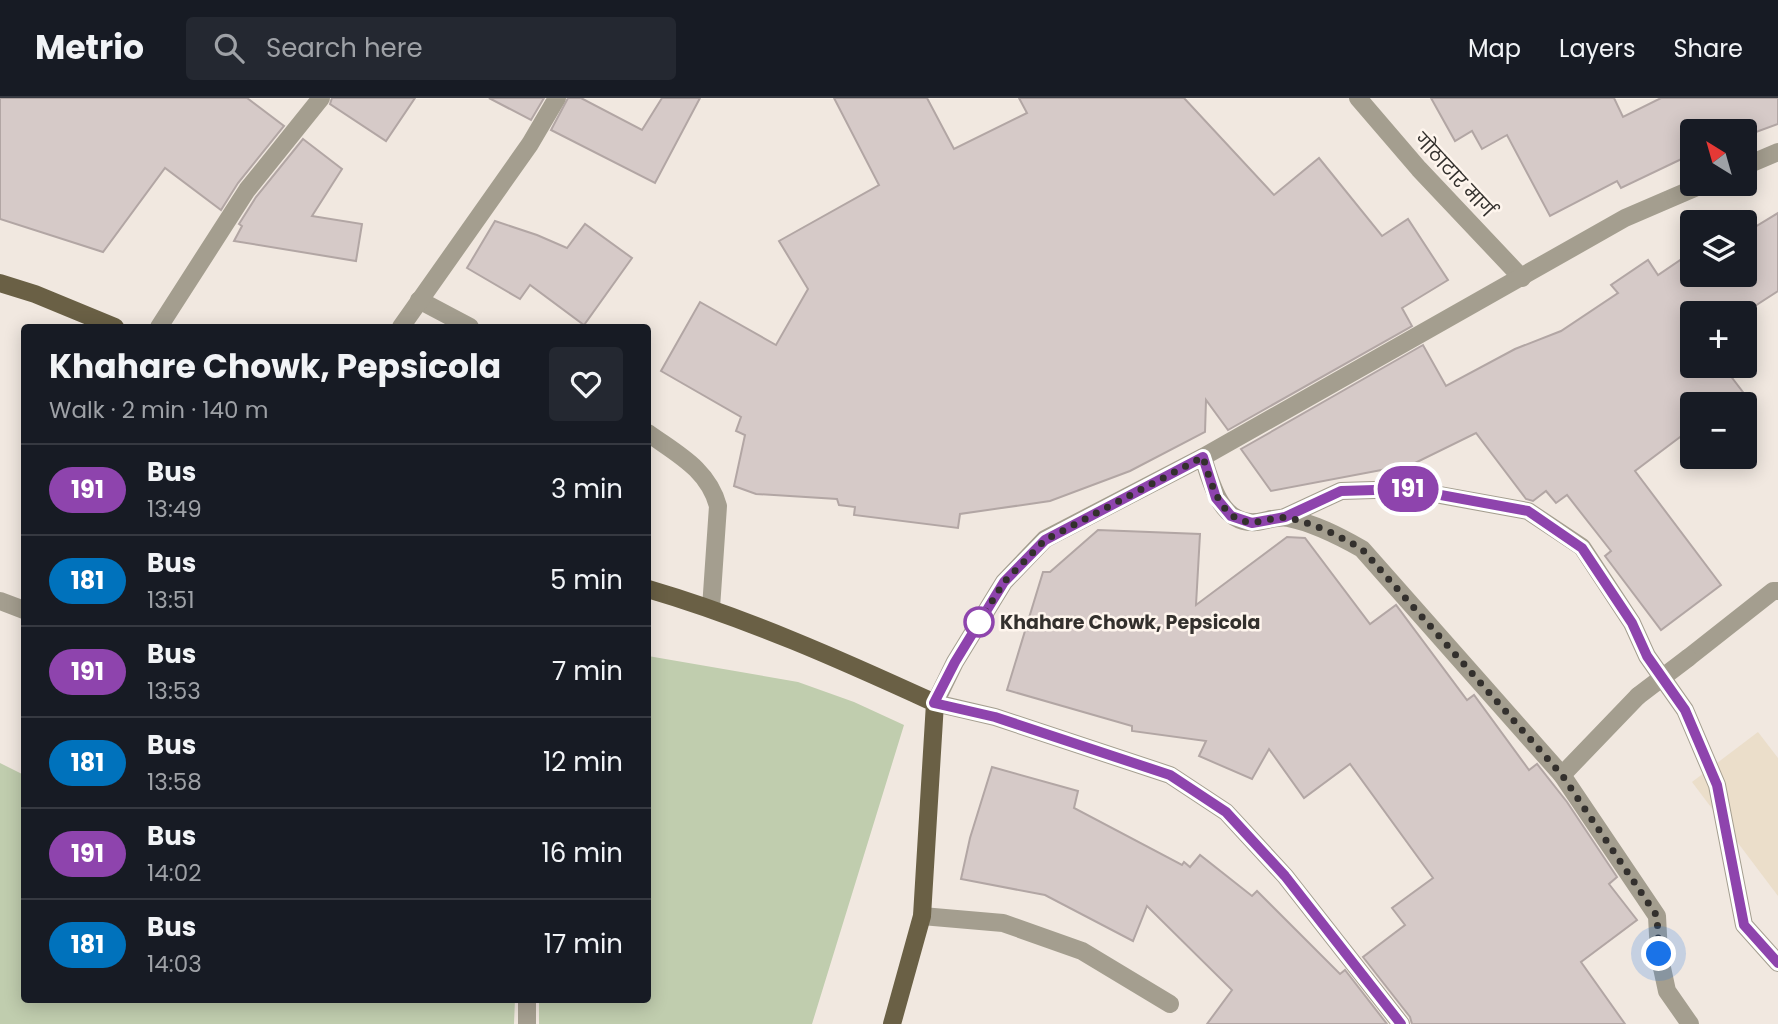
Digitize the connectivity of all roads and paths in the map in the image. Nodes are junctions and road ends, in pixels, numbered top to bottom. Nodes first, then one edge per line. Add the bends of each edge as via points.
1 (321, 98) edge
2 (557, 98) edge
3 (1358, 98) edge
4 (1778, 152) edge
5 (1757, 161) edge
6 (1680, 194) edge
7 (1521, 278) junction
8 (0, 283) edge
9 (419, 300) junction
10 (108, 324) edge
11 (161, 324) edge
12 (403, 324) edge
13 (464, 324) edge
14 (651, 435) edge
15 (1203, 457) junction
16 (1285, 517) junction
17 (651, 590) edge
18 (1778, 591) edge
19 (0, 601) edge
20 (711, 608) junction
21 (21, 609) edge
22 (934, 703) junction
23 (1562, 775) junction
24 (922, 916) junction
25 (1778, 963) edge
26 (527, 1003) edge
27 (1170, 1004) dead end
28 (527, 1024) edge
29 (892, 1024) edge
30 (1401, 1024) edge
31 (1690, 1024) edge

1 - 11 street via 247,190
2 - 9 street via 530,144
3 - 7 street, गोठाटार मार्ग
4 - 5 street
6 - 7 street via 1625,218
7 - 15 street
8 - 10 main road
9 - 12 street
9 - 13 street
14 - 20 street via 698,469 713,490 718,506
15 - 16 street via 1216,498 1231,516 1252,523
15 - 22 street via 1045,540 1004,582
16 - 23 street via 1333,532 1362,549
16 - 25 street via 1341,491 1408,489 1528,511 1582,548 1685,710 1717,785 1744,925
17 - 20 main road
18 - 23 street, bridge via 1639,696
19 - 21 street
20 - 22 main road
22 - 24 main road
22 - 30 street via 995,717 1170,775 1226,812 1285,876
23 - 31 street via 1657,916 1667,991
24 - 27 street via 1003,923 1069,946
24 - 29 main road
26 - 28 street

